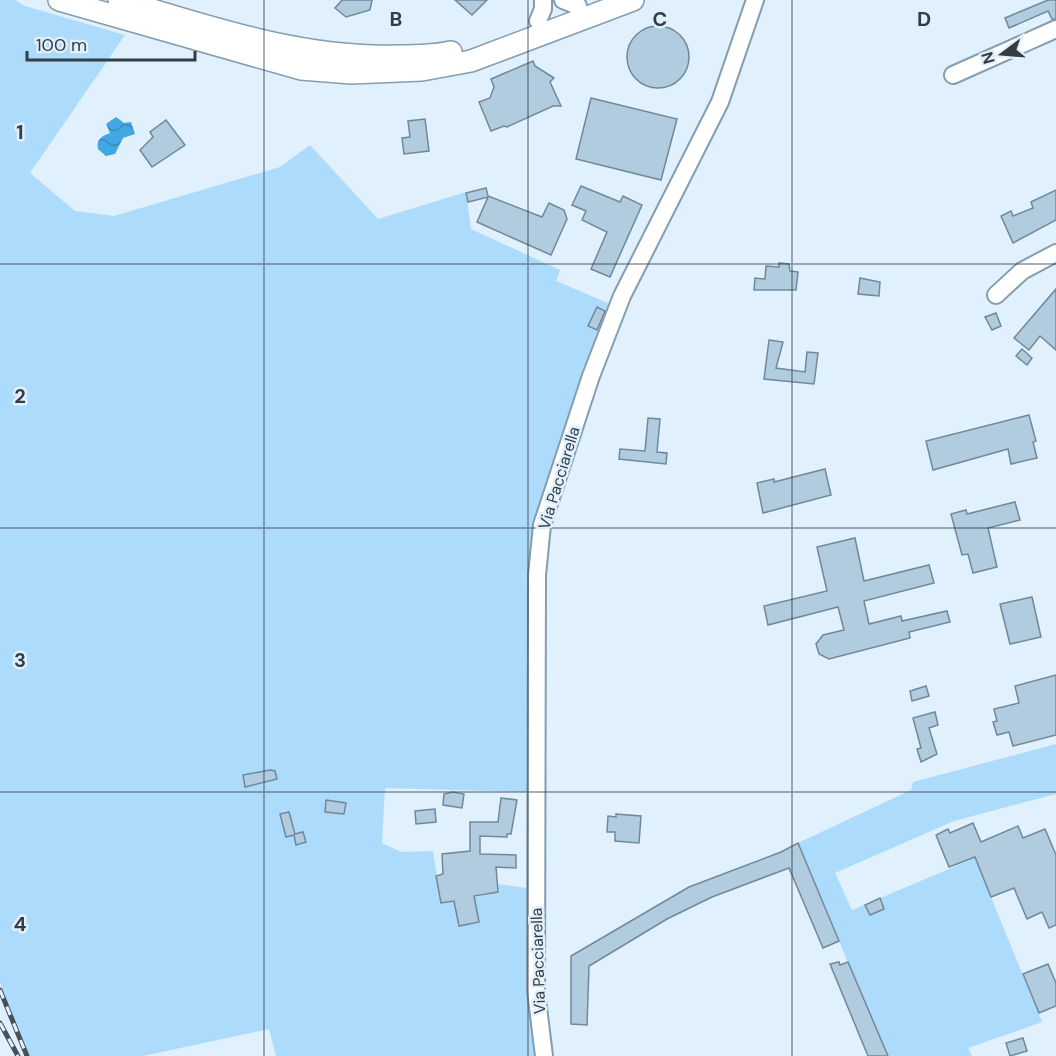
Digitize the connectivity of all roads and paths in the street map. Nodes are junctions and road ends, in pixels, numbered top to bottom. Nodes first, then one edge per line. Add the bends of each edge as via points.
1 (59, 0) edge
2 (119, 0) edge
3 (543, 0) edge
4 (633, 0) edge
5 (578, 2) edge
6 (753, 3) edge
7 (538, 21) junction
8 (1056, 29) edge
9 (953, 75) dead end
10 (1056, 253) edge
11 (996, 295) dead end
12 (544, 1056) edge

1 - 4 main road via 301,69 351,73 422,70 471,61
2 - 7 main road via 291,48 364,57 442,54 472,47
3 - 7 street
5 - 7 main road
6 - 12 street, Via Pacciarella via 720,102 622,296 542,525 537,575 536,992
8 - 9 street
10 - 11 street via 1022,271

